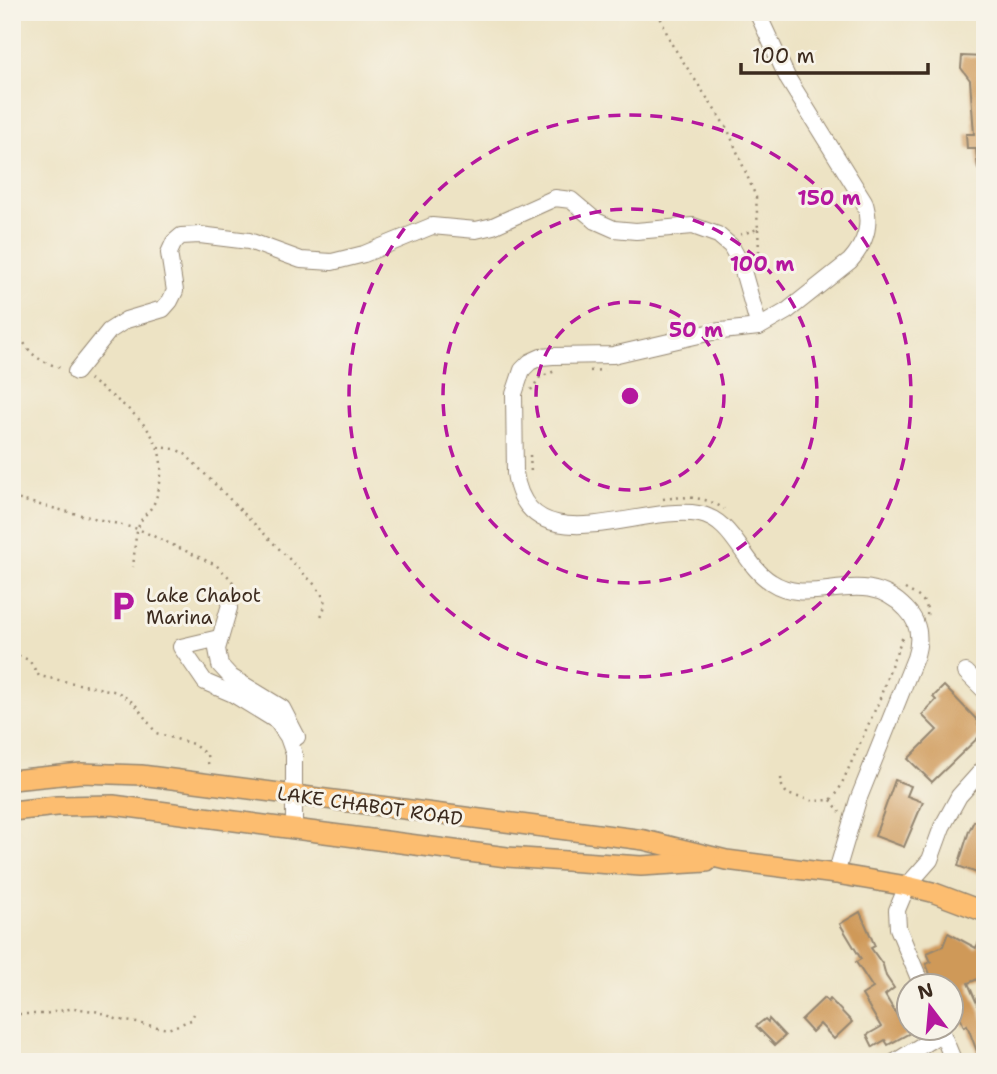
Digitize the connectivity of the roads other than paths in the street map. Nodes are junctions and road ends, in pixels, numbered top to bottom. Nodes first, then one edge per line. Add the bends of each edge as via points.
1 (757, 12) edge
2 (759, 327) junction
3 (76, 372) road end
4 (233, 606) road end
5 (219, 638) junction
6 (966, 672) dead end
7 (226, 683) junction
8 (985, 691) edge
9 (985, 767) edge
10 (12, 780) edge
11 (299, 796) junction
12 (12, 811) edge
13 (294, 828) junction
14 (726, 860) junction
15 (836, 874) junction
16 (908, 886) junction
17 (985, 912) edge
18 (916, 972) edge
19 (925, 1042) edge
20 (946, 1042) edge
21 (895, 1062) edge
22 (954, 1062) edge

1 - 2 street via 788,79 859,191 868,221 864,241 850,261
2 - 3 street via 741,264 724,239 693,226 614,229 563,198 493,226 476,230 432,226 332,262 301,260 249,241 187,234 171,248 175,291 170,301 163,309 109,331
2 - 15 street via 712,332 613,355 541,357 530,362 522,370 514,394 515,473 527,505 550,521 574,526 699,514 724,528 758,572 779,587 790,591 873,589 912,615 919,634 915,658 858,800
4 - 5 street
5 - 7 street via 217,649
5 - 7 street via 181,647 205,682
6 - 8 street
7 - 11 street via 282,708 296,731 303,756
9 - 16 street via 959,796 930,860
10 - 11 main road, LAKE CHABOT ROAD via 110,773
11 - 13 street
11 - 14 main road, LAKE CHABOT ROAD via 644,840
12 - 13 main road, LAKE CHABOT ROAD via 113,805
13 - 14 main road, LAKE CHABOT ROAD via 564,862 641,866
14 - 15 main road, LAKE CHABOT ROAD
15 - 16 main road, LAKE CHABOT ROAD
16 - 17 main road, LAKE CHABOT ROAD
16 - 18 street via 896,923
19 - 21 street
20 - 22 street

